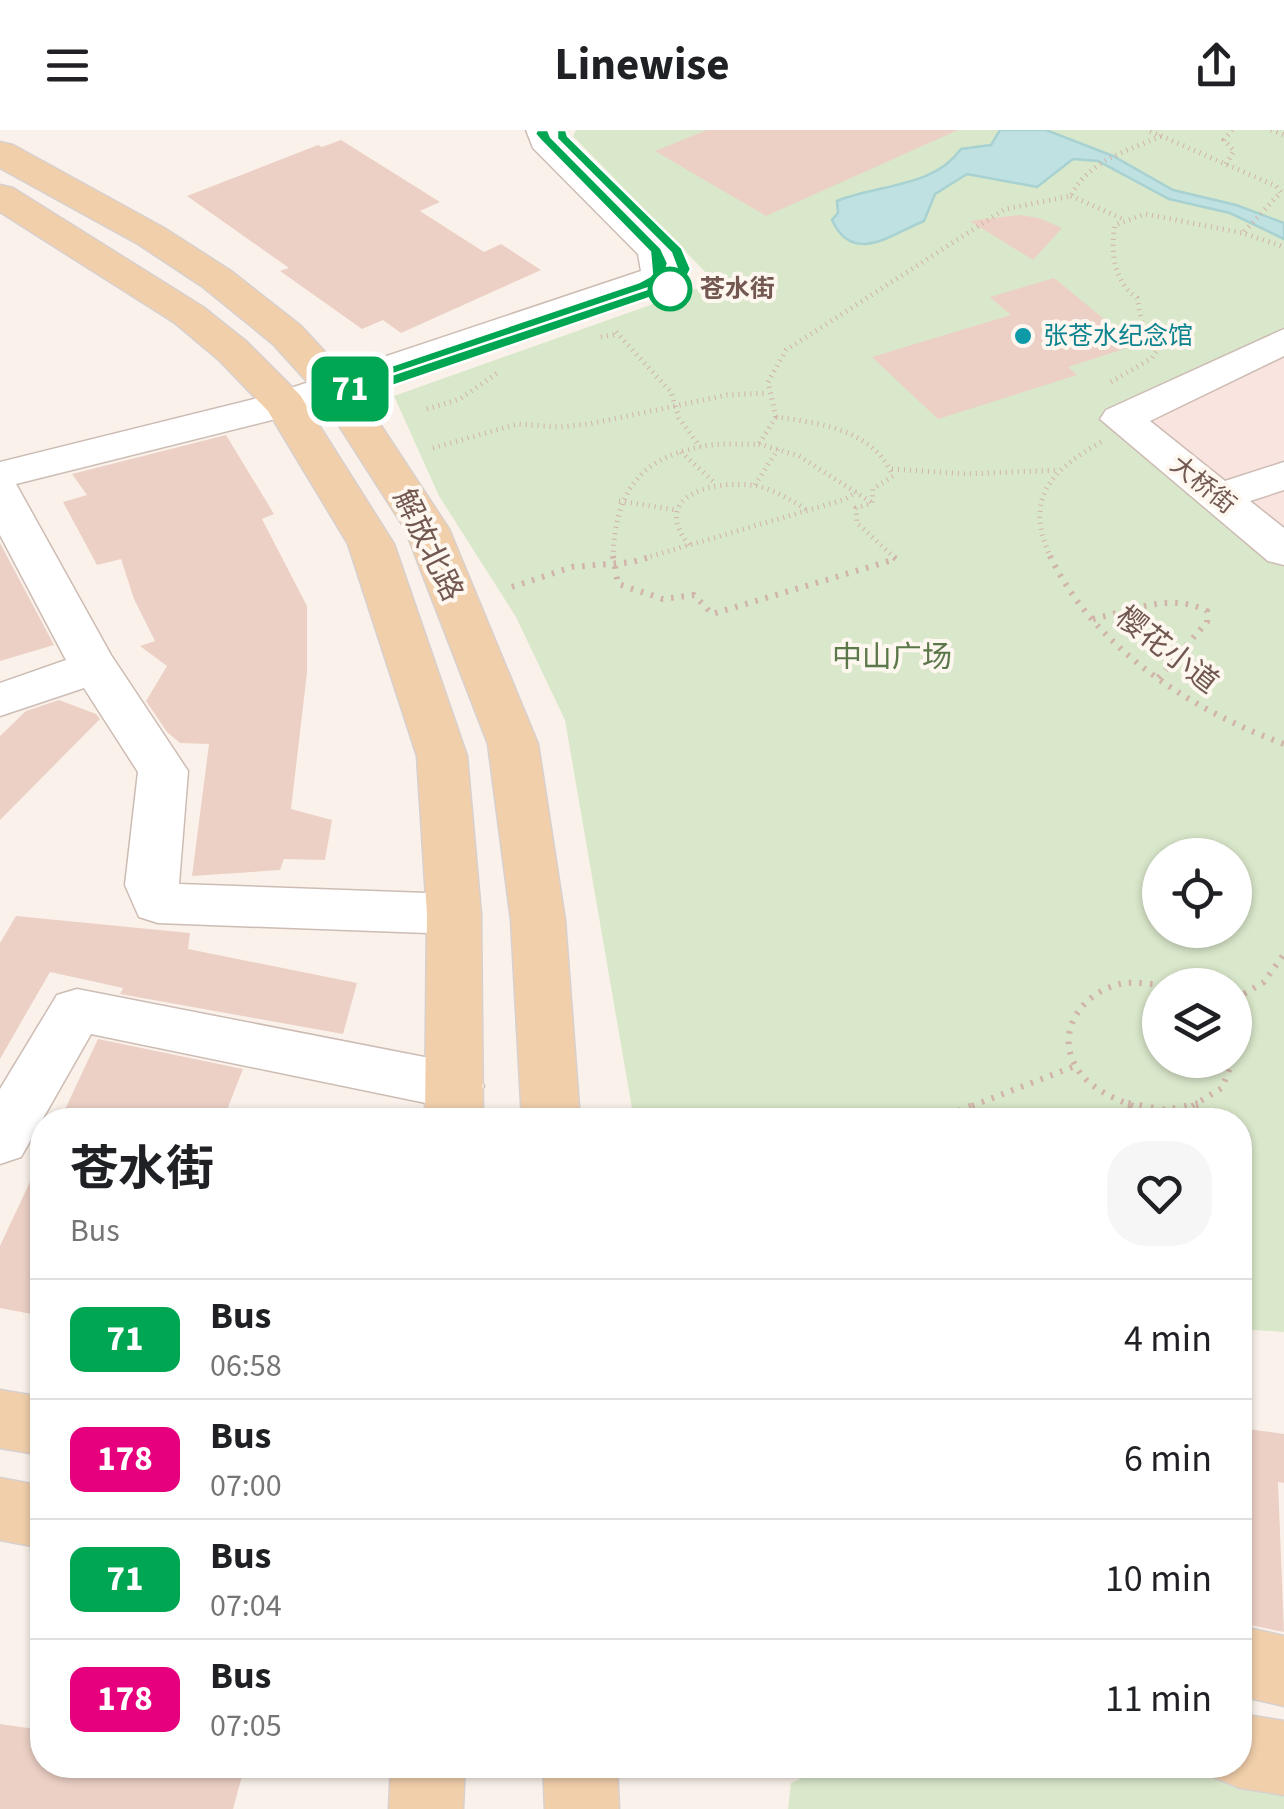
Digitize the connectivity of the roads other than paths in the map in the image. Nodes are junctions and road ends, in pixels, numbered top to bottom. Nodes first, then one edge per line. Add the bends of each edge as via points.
1 (544, 130) edge
2 (562, 130) edge
3 (0, 152) edge
4 (0, 196) edge
5 (1284, 341) edge
6 (336, 389) junction
7 (285, 404) junction
8 (0, 475) edge
9 (1284, 476) edge
10 (0, 493) edge
11 (1218, 498) junction
12 (1284, 550) edge
13 (95, 667) junction
14 (0, 700) edge
15 (454, 914) junction
16 (16, 1081) edge
17 (454, 1103) edge
18 (550, 1108) edge
19 (0, 1140) edge
20 (0, 1419) edge
21 (30, 1424) edge
22 (0, 1509) edge
23 (30, 1515) edge
24 (1252, 1664) edge
25 (1284, 1671) edge
26 (1252, 1752) edge
27 (1284, 1758) edge
28 (427, 1778) edge
29 (581, 1778) edge
30 (426, 1809) edge
31 (582, 1809) edge

1 - 6 street via 546,140 656,250 659,276
2 - 6 street via 677,251 684,269 677,284 367,390
3 - 6 main road, 解放北路 via 217,278 287,335
4 - 7 main road, 解放北路 via 189,315
5 - 11 street, 大桥街 via 1113,414
6 - 7 street
6 - 18 main road, 解放北路 via 427,529 513,744 538,920
7 - 8 street
7 - 15 main road, 解放北路 via 371,544 442,756
9 - 11 street
10 - 13 street
11 - 12 street, 大桥街
13 - 14 street
13 - 15 street via 163,771 152,885 158,903
15 - 17 main road, 解放北路
16 - 17 street via 77,1010
16 - 19 street
20 - 21 main road
22 - 23 main road
24 - 25 main road
26 - 27 main road
28 - 30 main road
29 - 31 main road

